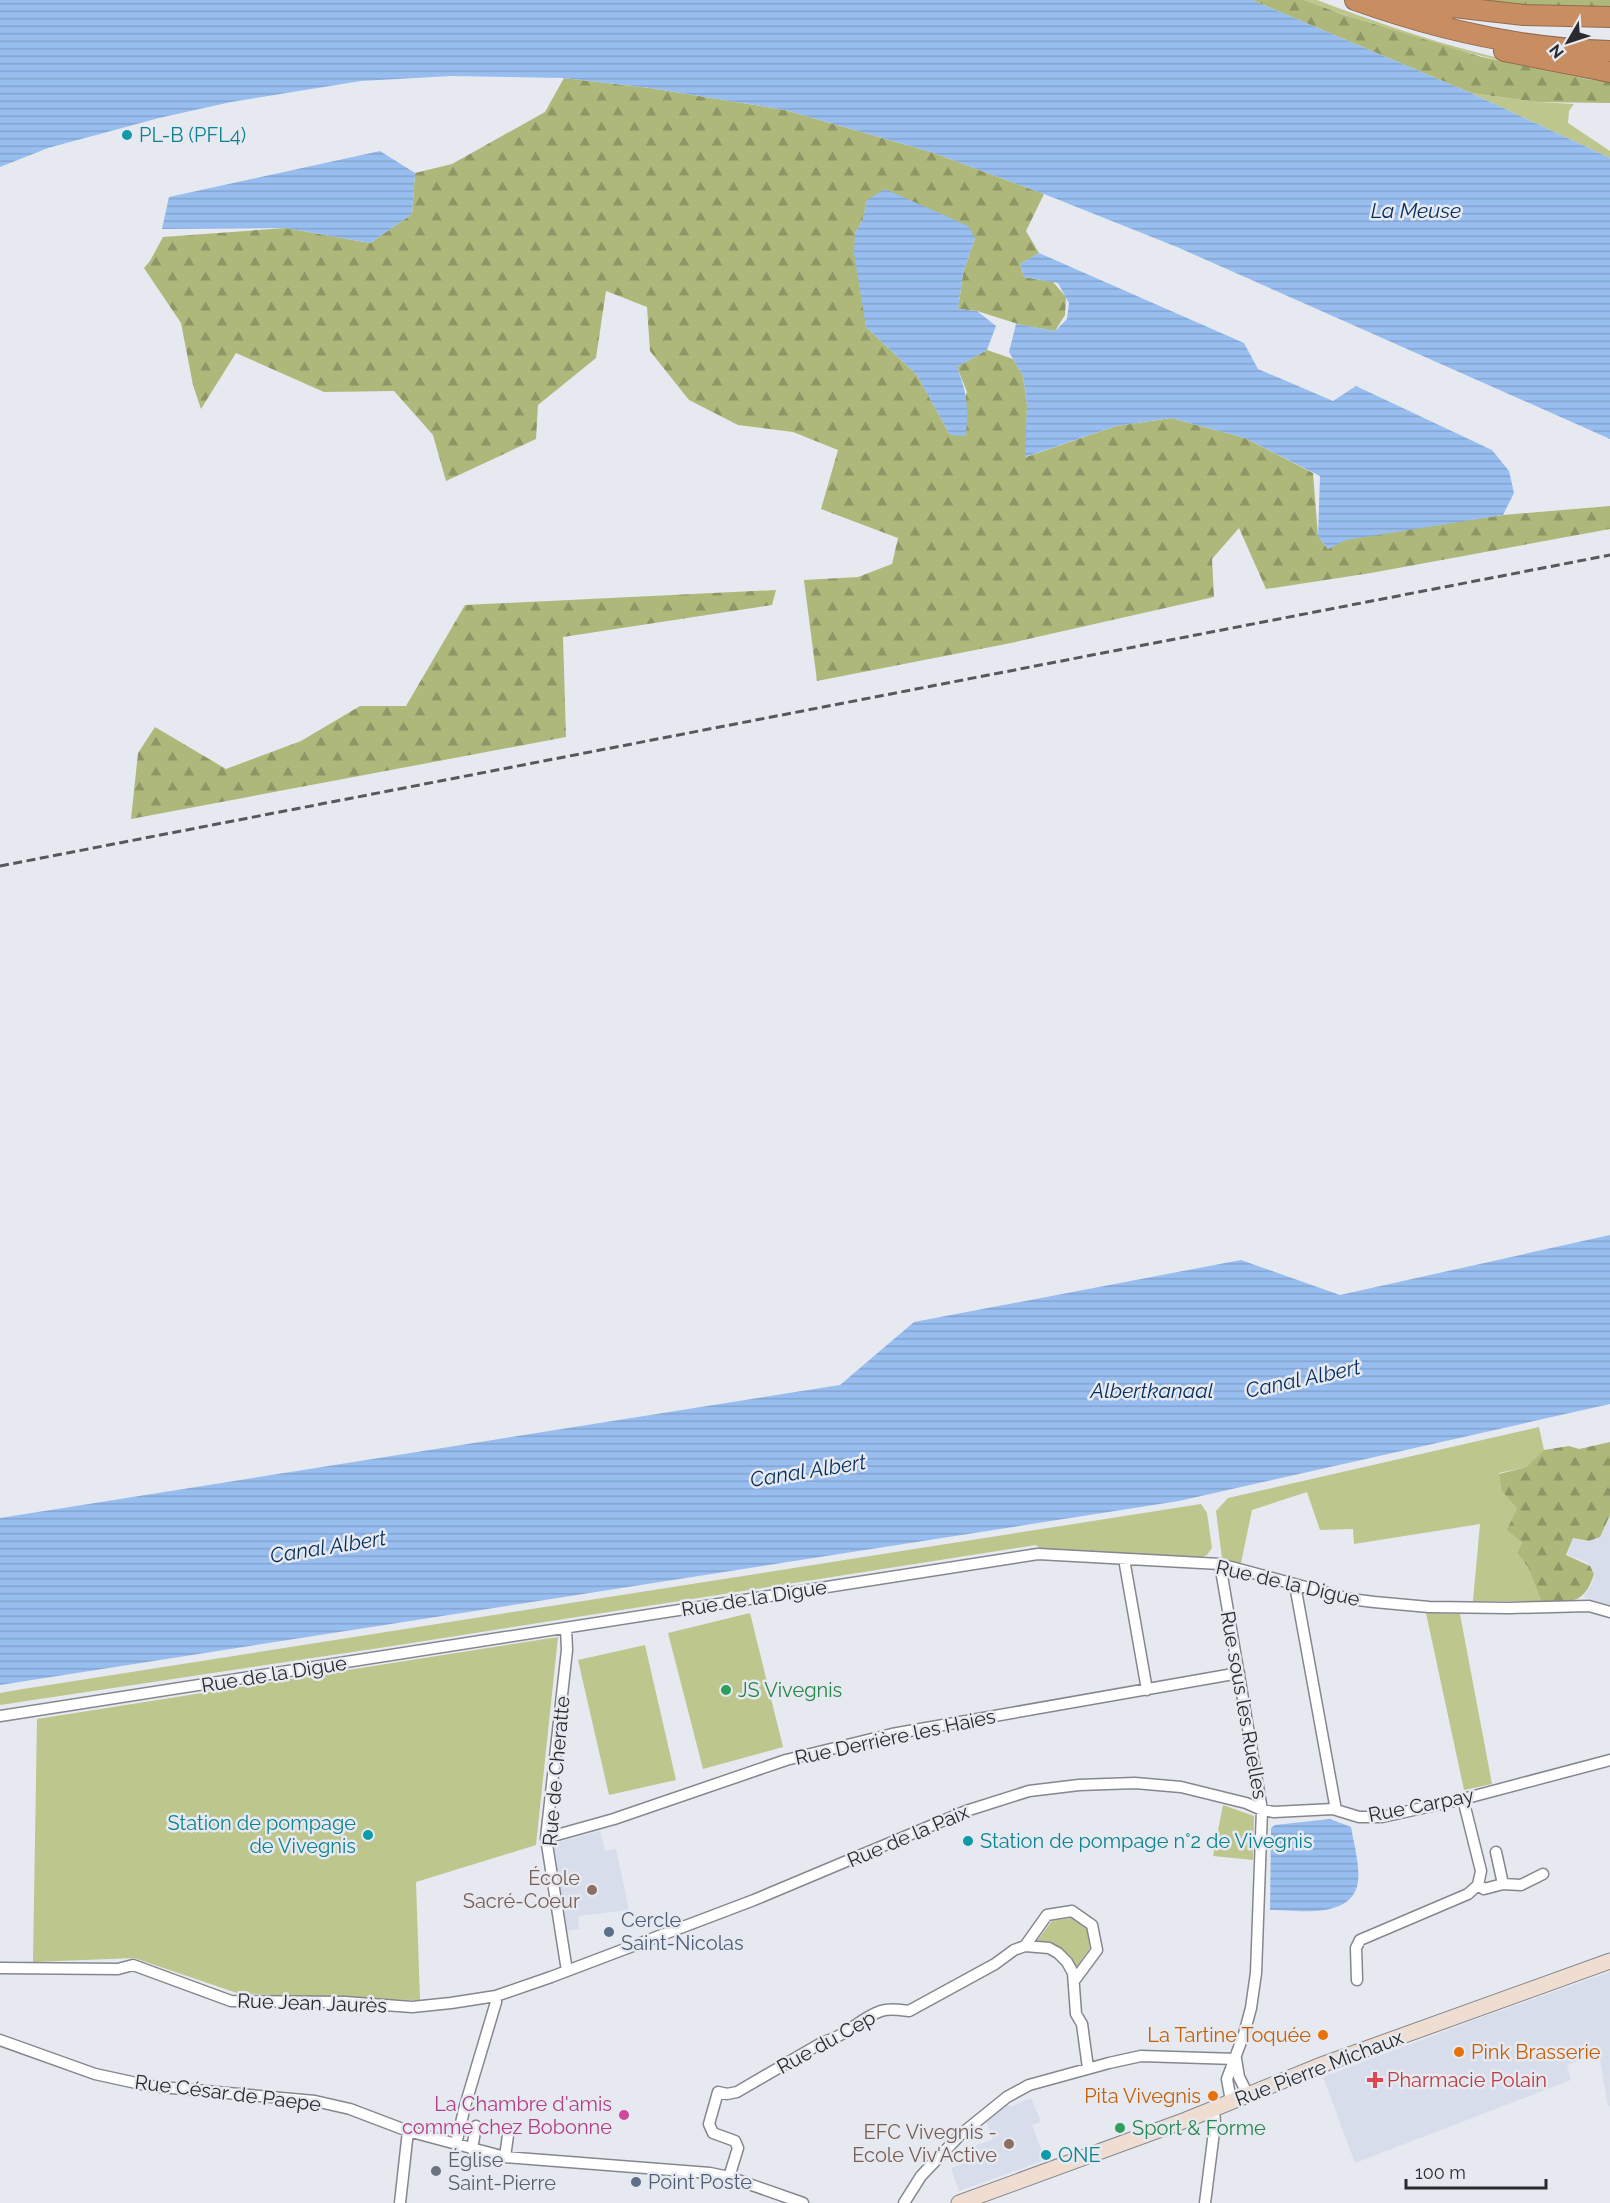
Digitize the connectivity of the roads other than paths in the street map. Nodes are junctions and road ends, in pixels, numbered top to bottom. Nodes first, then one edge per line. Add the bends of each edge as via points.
1 (1355, 0) edge
2 (1397, 0) edge
3 (1416, 13) junction
4 (1610, 17) edge
5 (1610, 38) edge
6 (1610, 51) edge
7 (1610, 72) edge
8 (1124, 1559) junction
9 (1220, 1564) junction
10 (1295, 1585) junction
11 (1610, 1612) edge
12 (566, 1628) junction
13 (1239, 1673) junction
14 (1147, 1690) junction
15 (0, 1716) edge
16 (1610, 1760) edge
17 (1463, 1799) junction
18 (1262, 1810) junction
19 (1336, 1810) junction
20 (546, 1838) junction
21 (1496, 1852) dead end
22 (1543, 1875) dead end
23 (1503, 1884) junction
24 (1478, 1885) junction
25 (1025, 1946) junction
26 (1610, 1961) edge
27 (0, 1968) edge
28 (567, 1971) junction
29 (1357, 1980) dead end
30 (1074, 1981) junction
31 (496, 1996) junction
32 (0, 2040) edge
33 (1236, 2059) junction
34 (1088, 2068) junction
35 (1248, 2095) junction
36 (1231, 2101) junction
37 (1214, 2108) junction
38 (476, 2126) dead end
39 (509, 2128) dead end
40 (408, 2131) junction
41 (456, 2144) junction
42 (472, 2149) junction
43 (505, 2157) junction
44 (729, 2177) junction
45 (400, 2203) edge
46 (802, 2203) edge
47 (904, 2203) edge
48 (959, 2203) edge
49 (1205, 2203) edge

1 - 3 highway
2 - 3 highway
3 - 4 highway via 1454,7 1524,15
3 - 5 highway
3 - 6 highway via 1520,42
3 - 7 highway via 1435,32 1540,60
8 - 9 street, Rue de la Digue
8 - 12 street, Rue de la Digue via 1038,1554
8 - 14 street
9 - 10 street, Rue de la Digue
9 - 13 street, Rue sous les Ruelles
10 - 11 street, Rue de la Digue via 1350,1599 1429,1607 1589,1605
10 - 19 street
12 - 15 street, Rue de la Digue
12 - 20 street, Rue de Cheratte via 567,1650
13 - 14 street, Rue Derrière les Haies
13 - 18 street, Rue sous les Ruelles
14 - 20 street, Rue Derrière les Haies via 836,1747
16 - 17 street, Rue Carpay
17 - 19 street, Rue Carpay via 1382,1817 1359,1817
17 - 24 street via 1481,1871
18 - 19 street, Rue Carpay
18 - 28 street, Rue de la Paix via 1181,1787 1135,1783 1029,1791 966,1811 754,1900
18 - 33 street, Rue sous les Ruelles via 1256,1973 1251,2008
20 - 28 street, Rue de Cheratte
21 - 23 street
22 - 23 street via 1521,1885
23 - 24 street via 1484,1889
24 - 29 street via 1468,1894 1360,1940 1356,1948
25 - 30 street via 1049,1948 1058,1953 1067,1962
25 - 30 street, Rue du Cep via 1047,1915 1072,1911 1092,1925 1097,1950
25 - 44 street, Rue du Cep via 909,2011 881,2011 737,2092 718,2092 709,2124 713,2133 735,2140 738,2148
26 - 35 main road, Rue Pierre Michaux
27 - 31 street, Rue Jean Jaurès via 118,1969 133,1965 231,2001 412,2007
28 - 31 street
30 - 34 street via 1076,2014 1082,2024
31 - 41 street
32 - 40 street, Rue César de Paepe via 95,2074 150,2086 315,2101 350,2109
33 - 34 street via 1141,2056
33 - 35 street
33 - 36 street, Rue sous les Ruelles via 1227,2079
34 - 47 street via 1029,2085 999,2103 928,2167
35 - 36 main road, Rue Pierre Michaux
36 - 37 main road, Rue Pierre Michaux
37 - 48 main road, Rue Pierre Michaux
37 - 49 street
38 - 42 street
39 - 43 street
40 - 41 street, Rue César de Paepe
40 - 45 street
41 - 42 street, Rue César de Paepe
42 - 43 street, Rue César de Paepe
43 - 44 street, Rue César de Paepe
44 - 46 street, Rue César de Paepe

